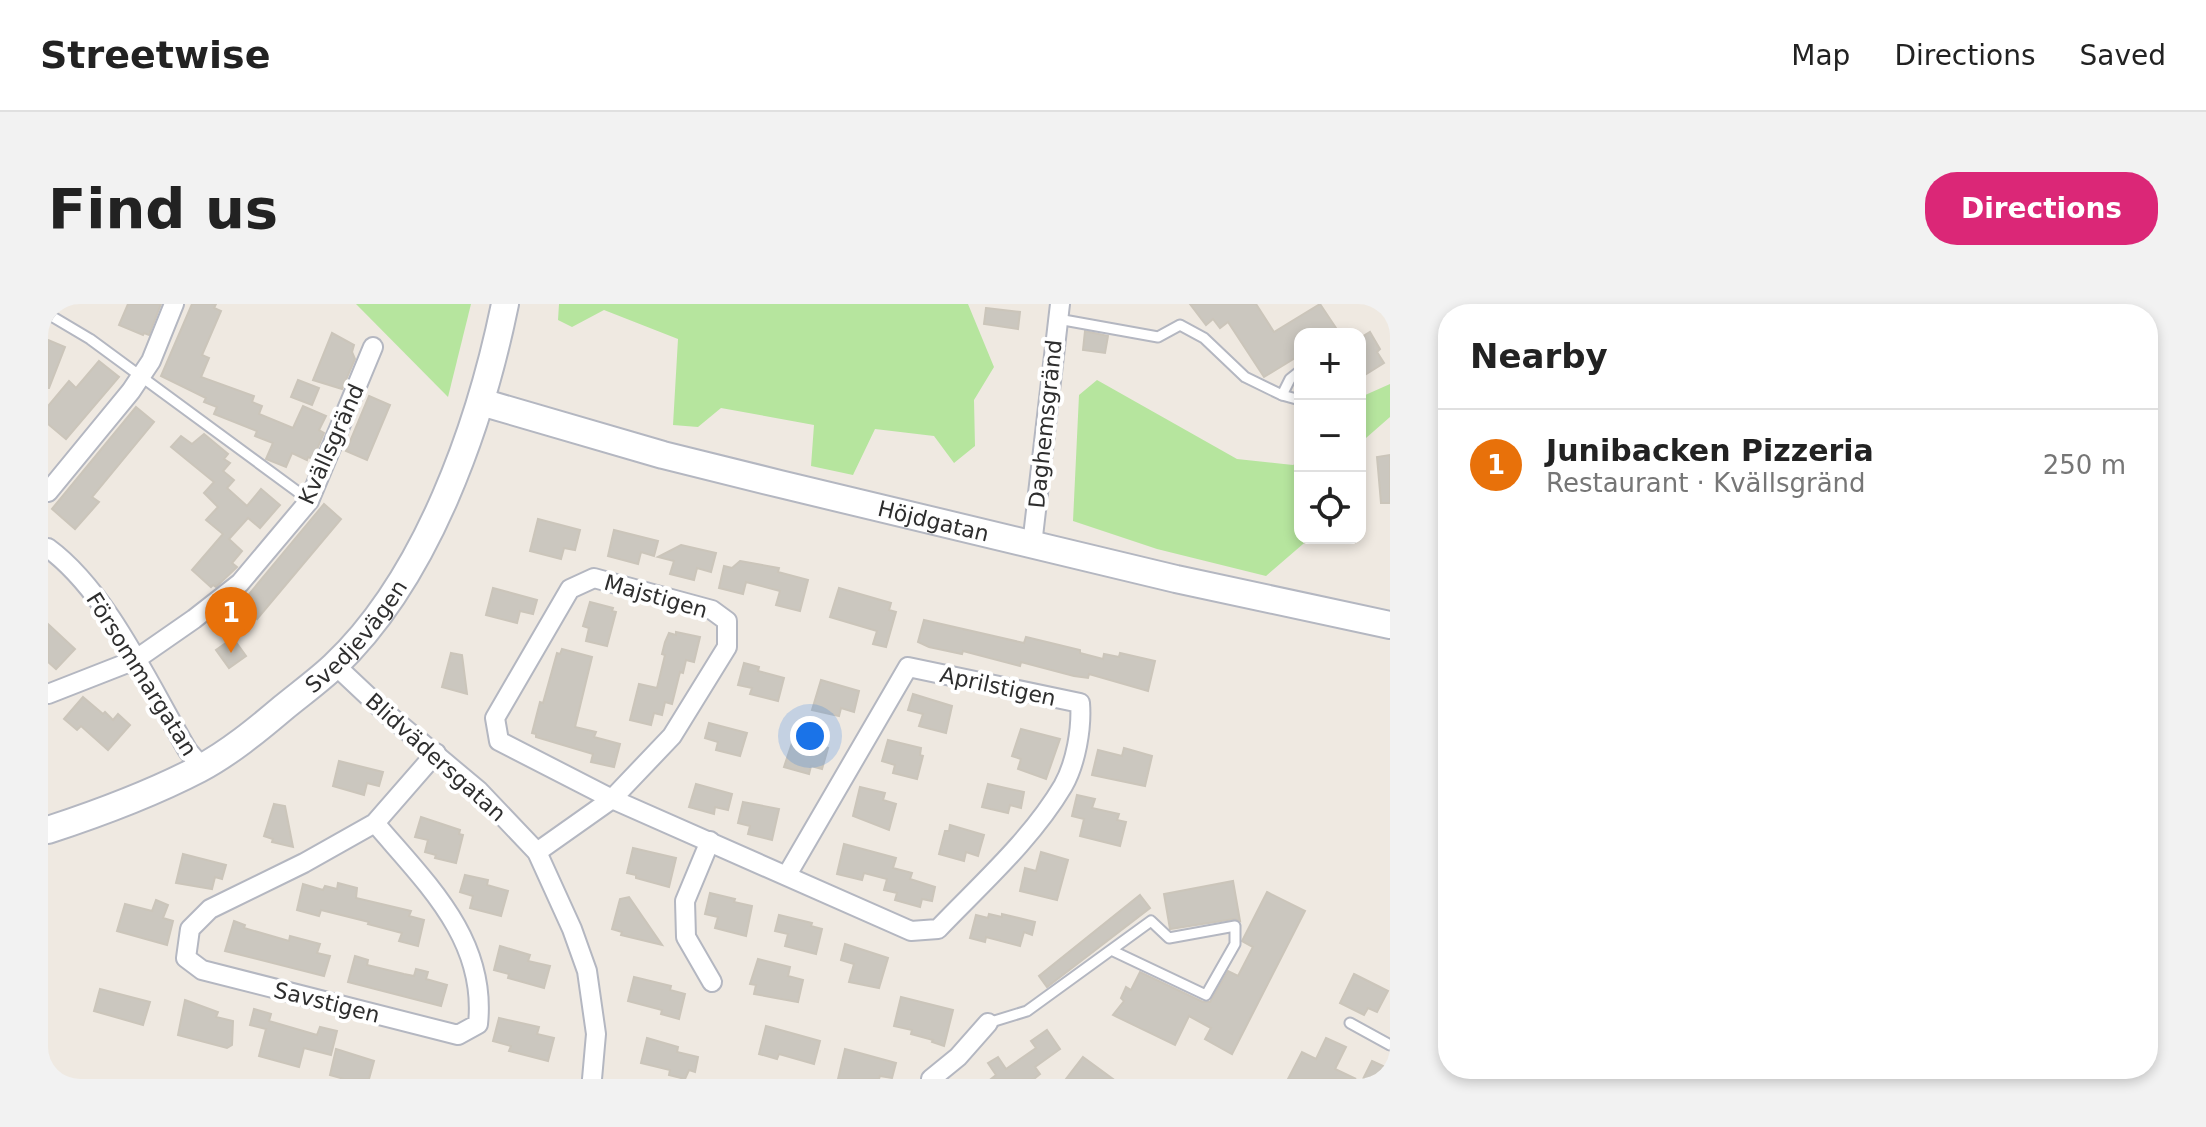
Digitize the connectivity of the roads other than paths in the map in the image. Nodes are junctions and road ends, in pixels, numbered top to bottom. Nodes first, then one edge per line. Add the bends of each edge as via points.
1 (174, 304) edge
2 (505, 304) edge
3 (1059, 311) edge
4 (48, 314) edge
5 (373, 347) dead end
6 (141, 376) junction
7 (1294, 376) edge
8 (1282, 395) junction
9 (1294, 398) edge
10 (481, 402) junction
11 (48, 492) edge
12 (309, 501) junction
13 (1032, 545) junction
14 (48, 548) edge
15 (1390, 625) edge
16 (135, 660) junction
17 (335, 665) junction
18 (48, 694) edge
19 (436, 753) junction
20 (202, 767) junction
21 (612, 799) junction
22 (375, 823) junction
23 (48, 830) edge
24 (710, 841) junction
25 (537, 852) junction
26 (787, 875) junction
27 (1111, 950) junction
28 (712, 982) dead end
29 (988, 1023) joint
30 (1350, 1023) dead end
31 (1390, 1045) edge
32 (592, 1079) edge
33 (931, 1079) edge

1 - 6 street
2 - 10 street, Svedjevägen
3 - 8 lane via 1158,337 1180,325 1204,338 1245,377
3 - 13 street, Daghemsgränd
4 - 6 lane
5 - 12 street, Kvällsgränd
6 - 11 street
6 - 12 lane
7 - 8 lane
8 - 9 lane
10 - 13 street, Höjdgatan via 663,455
10 - 17 street, Svedjevägen via 437,516 378,615
12 - 16 street, Kvällsgränd via 240,583
13 - 15 street, Höjdgatan
14 - 16 street, Försommargatan via 88,589
16 - 18 street, Kvällsgränd
16 - 20 street, Försommargatan
17 - 19 street, Blidvädersgatan
17 - 20 street, Svedjevägen
19 - 22 street, Savstigen
19 - 25 street, Blidvädersgatan
20 - 23 street, Svedjevägen via 122,806
21 - 21 street, Majstigen via 672,736 727,647 727,621 712,610 594,578 570,589 495,718 499,741
21 - 24 street, Aprilstigen
21 - 25 street, Majstigen
22 - 22 street, Savstigen via 210,909 190,929 186,958 202,970 458,1035 478,1024 481,997 467,944 439,897
24 - 26 street, Aprilstigen
24 - 28 street via 685,901 686,937
25 - 32 street, Blidvädersgatan via 587,971 596,1034
26 - 26 street, Aprilstigen via 911,931 938,929 1026,836 1064,784 1082,728 1080,703 908,667
27 - 27 lane via 1151,921 1169,938 1235,926 1235,944 1206,995
27 - 29 lane via 1027,1011
29 - 33 street
30 - 31 lane

